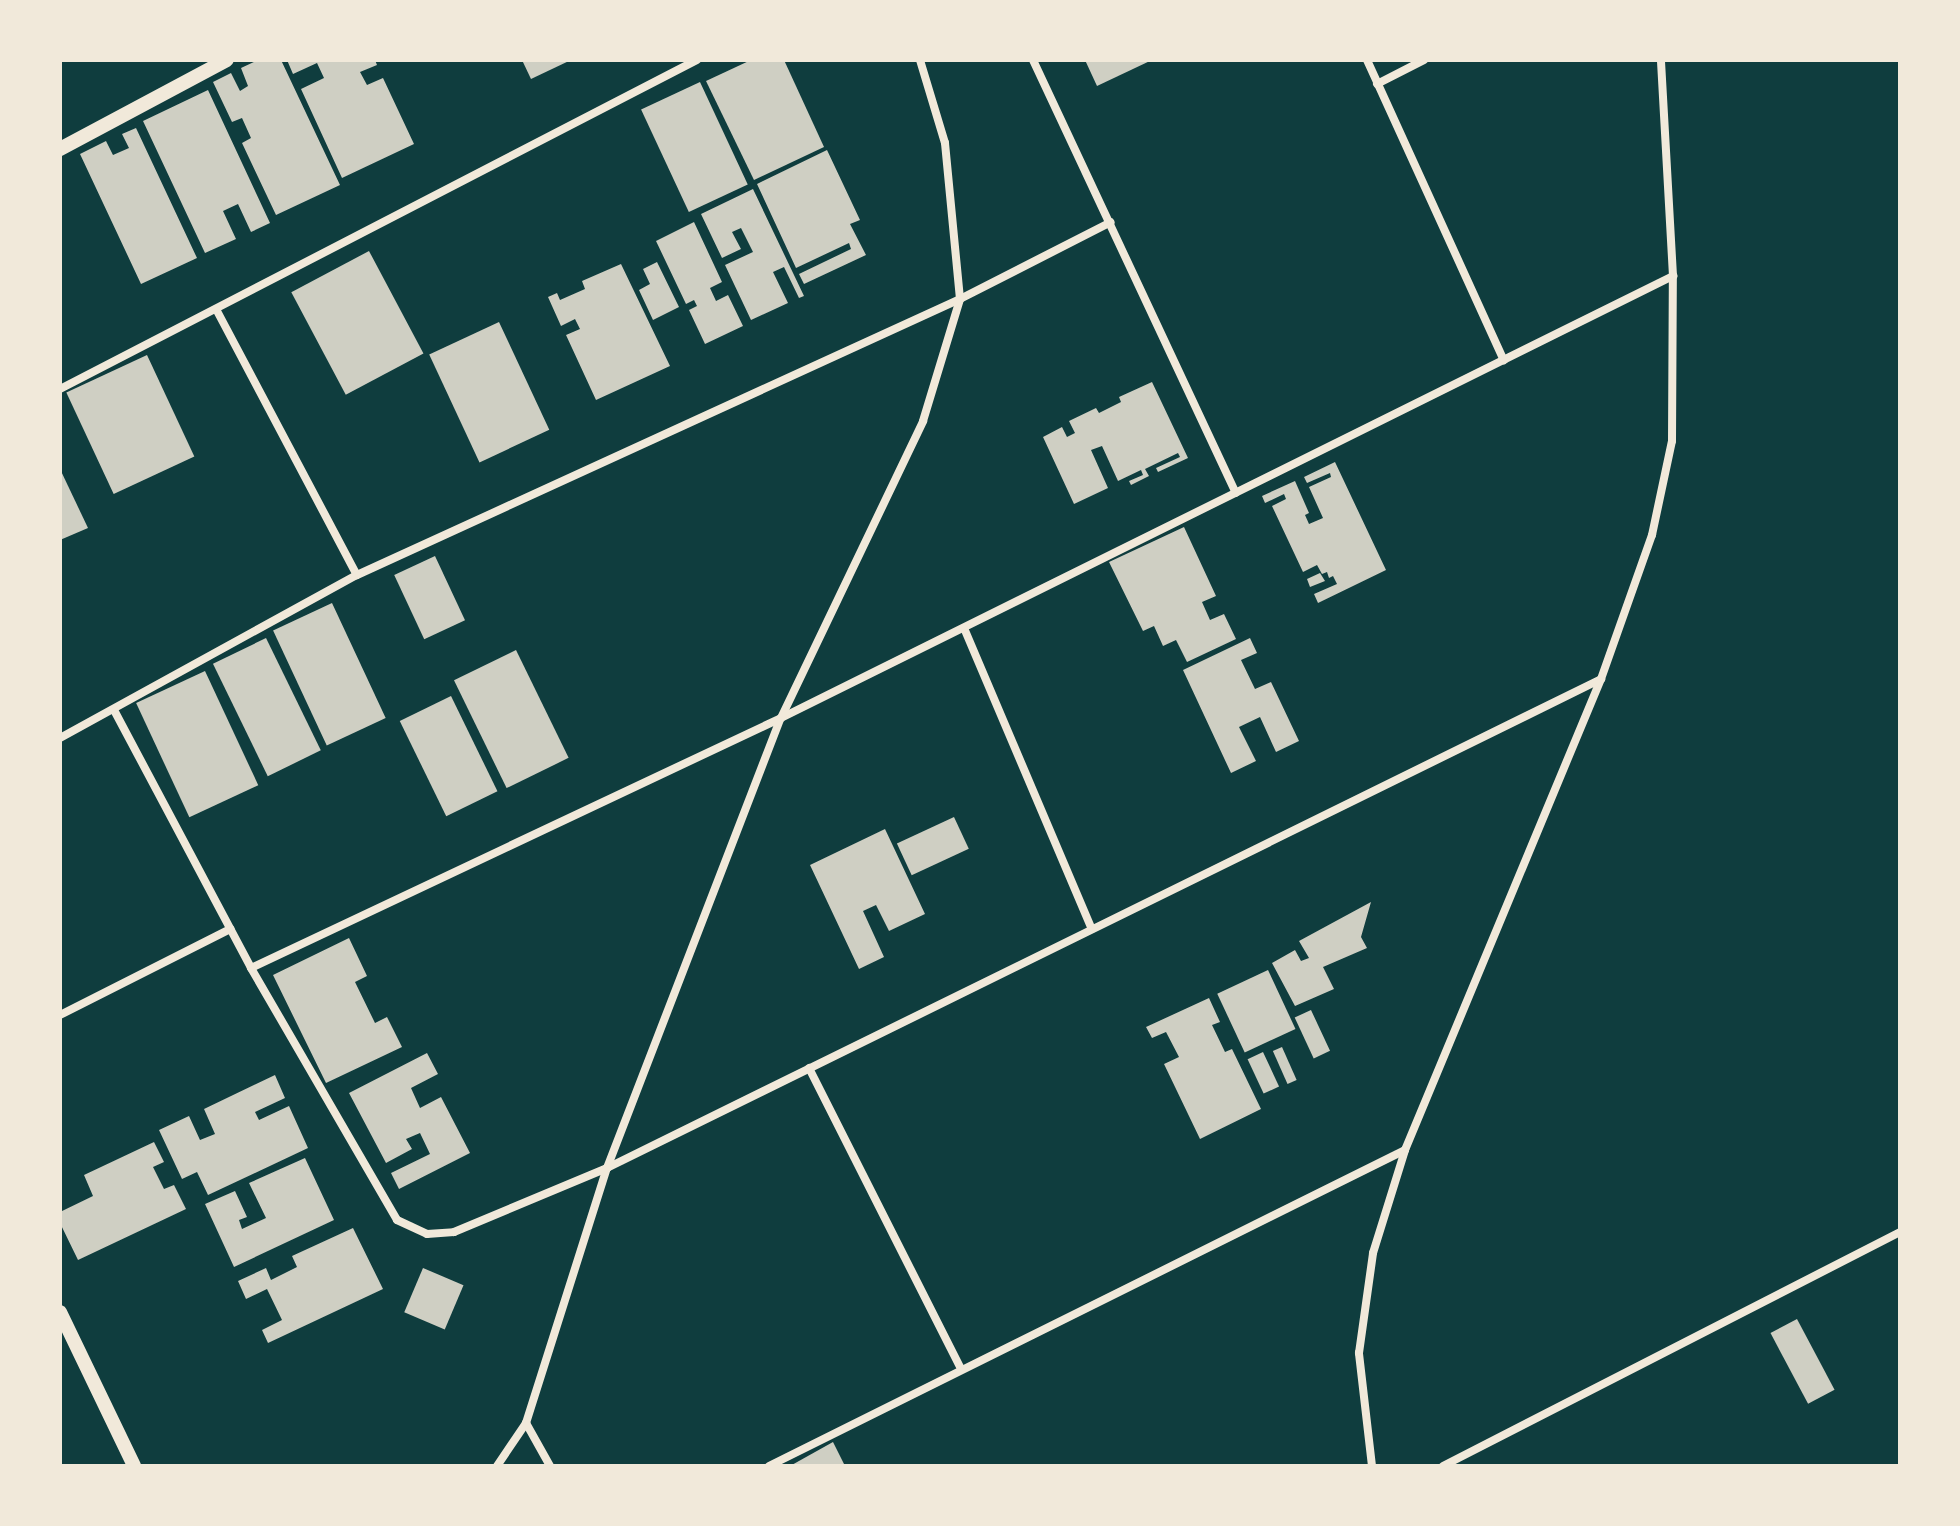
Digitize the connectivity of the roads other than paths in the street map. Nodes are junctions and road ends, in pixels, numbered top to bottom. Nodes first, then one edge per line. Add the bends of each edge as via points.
1 (227, 60) edge
2 (697, 60) edge
3 (920, 60) edge
4 (1033, 60) edge
5 (1367, 60) edge
6 (1424, 60) edge
7 (1661, 60) edge
8 (1377, 84) junction
9 (60, 149) edge
10 (1111, 222) junction
11 (1673, 276) junction
12 (960, 299) junction
13 (216, 309) junction
14 (1504, 360) junction
15 (60, 389) edge
16 (1236, 493) junction
17 (357, 575) junction
18 (964, 628) junction
19 (1601, 679) junction
20 (114, 710) junction
21 (781, 718) junction
22 (60, 738) edge
23 (230, 929) junction
24 (1092, 929) junction
25 (251, 968) junction
26 (60, 1015) edge
27 (809, 1068) junction
28 (1405, 1150) junction
29 (607, 1168) junction
30 (1900, 1232) edge
31 (62, 1322) edge
32 (961, 1369) junction
33 (526, 1423) junction
34 (134, 1466) edge
35 (497, 1466) edge
36 (550, 1466) edge
37 (769, 1466) edge
38 (1372, 1466) edge
39 (1443, 1466) edge

1 - 9 street
2 - 13 street
3 - 12 street via 945,143
4 - 10 street
5 - 8 street
6 - 8 street
7 - 11 street
8 - 14 street
10 - 12 street
10 - 16 street
11 - 14 street
11 - 19 street via 1672,441 1652,535
12 - 17 street
12 - 21 street via 923,421
13 - 15 street
13 - 17 street
14 - 16 street
16 - 18 street
17 - 20 street
18 - 21 street
18 - 24 street
19 - 24 street
19 - 28 street
20 - 22 street
20 - 23 street
21 - 25 street
21 - 29 street
23 - 25 street
23 - 26 street
24 - 27 street
25 - 29 street via 397,1220 427,1234 454,1232
27 - 29 street
27 - 32 street
28 - 32 street
28 - 38 street via 1373,1253 1359,1353
29 - 33 street
30 - 39 street
31 - 34 street
32 - 37 street
33 - 35 street
33 - 36 street

